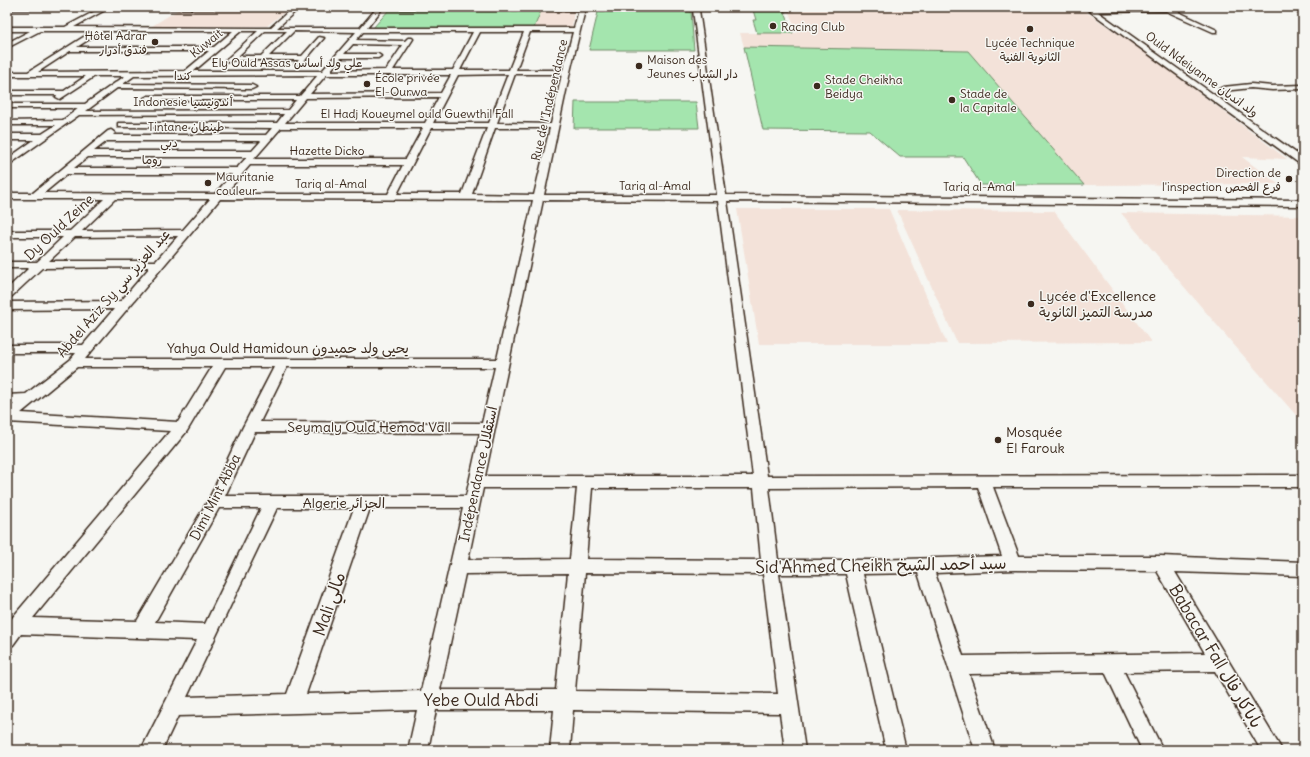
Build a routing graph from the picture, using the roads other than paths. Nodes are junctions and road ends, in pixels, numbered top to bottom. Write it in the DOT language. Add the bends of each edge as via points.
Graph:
graph roads {
  1 [pos="8,7"];
  2 [pos="38,7"];
  3 [pos="106,7"];
  4 [pos="116,7"];
  5 [pos="169,7"];
  6 [pos="281,7"];
  7 [pos="1286,7"];
  8 [pos="296,8"];
  9 [pos="336,8"];
  10 [pos="381,8"];
  11 [pos="487,8"];
  12 [pos="582,8"];
  13 [pos="696,8"];
  14 [pos="791,8"];
  15 [pos="1089,8"];
  16 [pos="1165,8"];
  17 [pos="1303,12"];
  18 [pos="7,29"];
  19 [pos="38,29"];
  20 [pos="67,29"];
  21 [pos="79,29"];
  22 [pos="101,29"];
  23 [pos="240,29"];
  24 [pos="268,29"];
  25 [pos="293,29"];
  26 [pos="362,29"];
  27 [pos="418,29"];
  28 [pos="478,29"];
  29 [pos="528,29"];
  30 [pos="578,30"];
  31 [pos="1215,31"];
  32 [pos="284,38"];
  33 [pos="291,38"];
  34 [pos="321,38"];
  35 [pos="341,38"];
  36 [pos="352,40"];
  37 [pos="407,43"];
  38 [pos="7,46"];
  39 [pos="68,49"];
  40 [pos="217,49"];
  41 [pos="339,56"];
  42 [pos="378,56"];
  43 [pos="231,58"];
  44 [pos="263,58"];
  45 [pos="304,58"];
  46 [pos="566,72"];
  47 [pos="265,73"];
  48 [pos="291,73"];
  49 [pos="323,73"];
  50 [pos="388,73"];
  51 [pos="456,73"];
  52 [pos="512,73"];
  53 [pos="7,74"];
  54 [pos="29,74"];
  55 [pos="93,74"];
  56 [pos="132,74"];
  57 [pos="186,74"];
  58 [pos="213,74"];
  59 [pos="115,86"];
  60 [pos="162,87"];
  61 [pos="252,87"];
  62 [pos="1303,87"];
  63 [pos="1202,89"];
  64 [pos="7,93"];
  65 [pos="66,93"];
  66 [pos="444,95"];
  67 [pos="303,97"];
  68 [pos="242,98"];
  69 [pos="7,106"];
  70 [pos="47,106"];
  71 [pos="88,106"];
  72 [pos="289,112"];
  73 [pos="77,113"];
  74 [pos="135,113"];
  75 [pos="65,122"];
  76 [pos="7,123"];
  77 [pos="121,124"];
  78 [pos="279,124"];
  79 [pos="428,126"];
  80 [pos="492,126"];
  81 [pos="555,126"];
  82 [pos="7,137"];
  83 [pos="43,137"];
  84 [pos="105,138"];
  85 [pos="267,138"];
  86 [pos="85,154"];
  87 [pos="253,154"];
  88 [pos="246,162"];
  89 [pos="408,162"];
  90 [pos="1303,162"];
  91 [pos="7,163"];
  92 [pos="65,171"];
  93 [pos="238,171"];
  94 [pos="35,196"];
  95 [pos="113,196"];
  96 [pos="216,196"];
  97 [pos="391,197"];
  98 [pos="466,197"];
  99 [pos="539,197"];
  100 [pos="9,198"];
  101 [pos="721,198"];
  102 [pos="1303,202"];
  103 [pos="186,233"];
  104 [pos="7,234"];
  105 [pos="72,234"];
  106 [pos="159,264"];
  107 [pos="7,265"];
  108 [pos="39,265"];
  109 [pos="7,295"];
  110 [pos="123,305"];
  111 [pos="7,306"];
  112 [pos="7,349"];
  113 [pos="86,349"];
  114 [pos="74,363"];
  115 [pos="221,363"];
  116 [pos="283,363"];
  117 [pos="503,363"];
  118 [pos="30,399"];
  119 [pos="7,400"];
  120 [pos="7,417"];
  121 [pos="182,427"];
  122 [pos="250,427"];
  123 [pos="488,428"];
  124 [pos="983,481"];
  125 [pos="1303,481"];
  126 [pos="477,482"];
  127 [pos="585,482"];
  128 [pos="761,483"];
  129 [pos="215,502"];
  130 [pos="272,502"];
  131 [pos="472,502"];
  132 [pos="364,503"];
  133 [pos="1013,563"];
  134 [pos="1161,563"];
  135 [pos="577,565"];
  136 [pos="458,566"];
  137 [pos="770,566"];
  138 [pos="924,566"];
  139 [pos="853,567"];
  140 [pos="1303,569"];
  141 [pos="142,629"];
  142 [pos="12,632"];
  143 [pos="210,632"];
  144 [pos="1220,662"];
  145 [pos="1110,663"];
  146 [pos="958,665"];
  147 [pos="429,700"];
  148 [pos="564,700"];
  149 [pos="293,704"];
  150 [pos="788,704"];
  151 [pos="173,707"];
  152 [pos="151,750"];
  153 [pos="418,750"];
  154 [pos="560,750"];
  155 [pos="795,750"];
  156 [pos="896,750"];
  157 [pos="986,750"];
  158 [pos="1153,750"];
  159 [pos="1272,750"];
  1 -- 2 [label="street"];
  2 -- 3 [label="street"];
  3 -- 4 [label="street"];
  3 -- 20 [label="street"];
  4 -- 5 [label="street"];
  4 -- 21 [label="street"];
  5 -- 6 [label="street"];
  6 -- 8 [label="street"];
  7 -- 17 [label="street"];
  8 -- 9 [label="street"];
  8 -- 24 [label="street"];
  9 -- 10 [label="street"];
  10 -- 11 [label="street"];
  10 -- 26 [label="street, Abdel Aziz Sy عبد العزيز سي"];
  11 -- 12 [label="street"];
  12 -- 13 [label="street"];
  12 -- 30 [label="street, Rue de l'Indépendance"];
  13 -- 14 [label="street"];
  13 -- 101 [label="street"];
  15 -- 16 [label="street"];
  15 -- 63 [label="street, Ould Ndeiyanne ولد انديان"];
  16 -- 31 [label="street"];
  18 -- 19 [label="street"];
  19 -- 20 [label="street"];
  19 -- 38 [label="street"];
  20 -- 21 [label="street"];
  21 -- 22 [label="street"];
  22 -- 23 [label="street"];
  22 -- 39 [label="street"];
  23 -- 24 [label="street"];
  23 -- 40 [label="street, Kuwait"];
  24 -- 25 [label="street"];
  24 -- 43 [label="street"];
  25 -- 26 [label="street"];
  25 -- 32 [label="street"];
  26 -- 27 [label="street"];
  26 -- 36 [label="street, Abdel Aziz Sy عبد العزيز سي"];
  27 -- 28 [label="street"];
  27 -- 37 [label="street"];
  28 -- 29 [label="street"];
  28 -- 51 [label="street"];
  29 -- 30 [label="street"];
  29 -- 52 [label="street"];
  30 -- 46 [label="street, Rue de l'Indépendance"];
  32 -- 33 [label="street"];
  32 -- 44 [label="street"];
  34 -- 45 [label="street"];
  35 -- 36 [label="street"];
  36 -- 37 [label="street"];
  36 -- 41 [label="street, Abdel Aziz Sy عبد العزيز سي"];
  37 -- 50 [label="street"];
  39 -- 40 [label="street"];
  39 -- 54 [label="street"];
  40 -- 57 [label="street, Kuwait"];
  41 -- 42 [label="street"];
  41 -- 49 [label="street, Abdel Aziz Sy عبد العزيز سي"];
  43 -- 44 [label="street"];
  43 -- 58 [label="street"];
  44 -- 45 [label="street"];
  45 -- 48 [label="street"];
  46 -- 52 [label="street, Ely Ould Assas علي ولد أساس"];
  46 -- 81 [label="street, Rue de l'Indépendance"];
  47 -- 48 [label="street, Ely Ould Assas علي ولد أساس"];
  47 -- 58 [label="street, Ely Ould Assas علي ولد أساس"];
  47 -- 61 [label="street"];
  48 -- 49 [label="street, Ely Ould Assas علي ولد أساس"];
  49 -- 50 [label="street, Ely Ould Assas علي ولد أساس"];
  49 -- 67 [label="street, Abdel Aziz Sy عبد العزيز سي"];
  50 -- 51 [label="street, Ely Ould Assas علي ولد أساس"];
  51 -- 52 [label="street, Ely Ould Assas علي ولد أساس"];
  51 -- 66 [label="street"];
  52 -- 80 [label="street"];
  53 -- 54 [label="street, Ely Ould Assas علي ولد أساس"];
  54 -- 55 [label="street, Ely Ould Assas علي ولد أساس"];
  55 -- 56 [label="street, Ely Ould Assas علي ولد أساس"];
  55 -- 65 [label="street"];
  56 -- 57 [label="street, Ely Ould Assas علي ولد أساس"];
  56 -- 59 [label="street"];
  57 -- 58 [label="street, Ely Ould Assas علي ولد أساس"];
  59 -- 60 [label="street, كندا"];
  59 -- 71 [label="street"];
  60 -- 61 [label="street, كندا"];
  60 -- 68 [label="street" via="148,98"];
  61 -- 68 [label="street"];
  62 -- 63 [label="street" via="1248,91"];
  63 -- 90 [label="street, Ould Ndeiyanne ولد انديان"];
  64 -- 65 [label="street"];
  65 -- 70 [label="street"];
  66 -- 67 [label="street"];
  66 -- 79 [label="street"];
  67 -- 68 [label="street"];
  67 -- 72 [label="street, Abdel Aziz Sy عبد العزيز سي"];
  69 -- 70 [label="street"];
  70 -- 71 [label="street"];
  71 -- 73 [label="street"];
  72 -- 74 [label="street, Indonesie أندونيسيا"];
  72 -- 78 [label="street, Abdel Aziz Sy عبد العزيز سي"];
  73 -- 74 [label="street, Indonesie أندونيسيا"];
  73 -- 75 [label="street"];
  74 -- 77 [label="street"];
  75 -- 76 [label="street"];
  75 -- 83 [label="street"];
  77 -- 78 [label="street, El Hadj Koueymel ould Guewthil Fall"];
  77 -- 84 [label="street"];
  78 -- 79 [label="street, El Hadj Koueymel ould Guewthil Fall"];
  78 -- 85 [label="street, Abdel Aziz Sy عبد العزيز سي"];
  79 -- 80 [label="street, El Hadj Koueymel ould Guewthil Fall"];
  79 -- 89 [label="street"];
  80 -- 81 [label="street, El Hadj Koueymel ould Guewthil Fall"];
  80 -- 98 [label="street"];
  81 -- 99 [label="street, Rue de l'Indépendance"];
  82 -- 83 [label="street"];
  83 -- 91 [label="street"];
  84 -- 85 [label="street, Tintane طينطان"];
  84 -- 86 [label="street"];
  85 -- 87 [label="street, Abdel Aziz Sy عبد العزيز سي"];
  86 -- 87 [label="street, دبي"];
  86 -- 92 [label="street"];
  87 -- 88 [label="street, Abdel Aziz Sy عبد العزيز سي"];
  88 -- 89 [label="street, Hazette Dicko"];
  88 -- 93 [label="street, Abdel Aziz Sy عبد العزيز سي"];
  89 -- 97 [label="street"];
  92 -- 93 [label="street, روما"];
  92 -- 94 [label="street"];
  93 -- 96 [label="street, Abdel Aziz Sy عبد العزيز سي"];
  94 -- 95 [label="street, Tariq al-Amal"];
  94 -- 100 [label="street, Tariq al-Amal"];
  95 -- 96 [label="street, Tariq al-Amal"];
  95 -- 105 [label="street, Dy Ould Zeine"];
  96 -- 97 [label="street, Tariq al-Amal"];
  96 -- 103 [label="street, Abdel Aziz Sy عبد العزيز سي"];
  97 -- 98 [label="street, Tariq al-Amal"];
  98 -- 99 [label="street, Tariq al-Amal"];
  99 -- 101 [label="street, Tariq al-Amal"];
  99 -- 117 [label="street, Indépendance استقلال"];
  101 -- 102 [label="street, Tariq al-Amal"];
  101 -- 128 [label="street"];
  103 -- 105 [label="street"];
  103 -- 106 [label="street, Abdel Aziz Sy عبد العزيز سي"];
  104 -- 105 [label="street"];
  105 -- 108 [label="street, Dy Ould Zeine"];
  106 -- 108 [label="street"];
  106 -- 110 [label="street, Abdel Aziz Sy عبد العزيز سي"];
  107 -- 108 [label="street"];
  108 -- 109 [label="street, Dy Ould Zeine"];
  110 -- 111 [label="street"];
  110 -- 113 [label="street, Abdel Aziz Sy عبد العزيز سي"];
  112 -- 113 [label="street"];
  113 -- 114 [label="street, Abdel Aziz Sy عبد العزيز سي"];
  114 -- 115 [label="street, Yahya Ould Hamidoun يحيى ولد حميدون"];
  114 -- 118 [label="street, Abdel Aziz Sy عبد العزيز سي"];
  115 -- 116 [label="street, Yahya Ould Hamidoun يحيى ولد حميدون"];
  115 -- 121 [label="street"];
  116 -- 117 [label="street, Yahya Ould Hamidoun يحيى ولد حميدون"];
  116 -- 122 [label="street, Dimi Mint Abba"];
  117 -- 123 [label="street, Indépendance استقلال"];
  118 -- 119 [label="street"];
  118 -- 120 [label="street, Abdel Aziz Sy عبد العزيز سي"];
  120 -- 121 [label="street"];
  121 -- 142 [label="street"];
  122 -- 123 [label="street, Seymaly Ould Hemod Vall"];
  122 -- 129 [label="street, Dimi Mint Abba"];
  123 -- 126 [label="street, Indépendance استقلال"];
  124 -- 125 [label="street"];
  124 -- 128 [label="street"];
  124 -- 133 [label="street"];
  126 -- 127 [label="street"];
  126 -- 131 [label="street, Indépendance استقلال"];
  127 -- 128 [label="street"];
  127 -- 135 [label="street"];
  128 -- 137 [label="street"];
  129 -- 130 [label="street, Algerie الجزائر"];
  129 -- 141 [label="street, Dimi Mint Abba"];
  130 -- 132 [label="street, Algerie الجزائر"];
  130 -- 143 [label="street"];
  131 -- 132 [label="street, Algerie الجزائر"];
  131 -- 136 [label="street, Indépendance استقلال"];
  132 -- 149 [label="street, Mali مالي"];
  133 -- 134 [label="street, Sid'Ahmed Cheikh سيد أحمد الشيخ"];
  133 -- 138 [label="street, Sid'Ahmed Cheikh سيد أحمد الشيخ"];
  134 -- 140 [label="street, Sid'Ahmed Cheikh سيد أحمد الشيخ"];
  134 -- 144 [label="street, Babacar Fall باباكار فال"];
  135 -- 136 [label="street, Sid'Ahmed Cheikh سيد أحمد الشيخ"];
  135 -- 137 [label="street, Sid'Ahmed Cheikh سيد أحمد الشيخ"];
  135 -- 148 [label="street"];
  136 -- 147 [label="street, Indépendance استقلال"];
  137 -- 139 [label="street, Sid'Ahmed Cheikh سيد أحمد الشيخ"];
  137 -- 150 [label="street"];
  138 -- 139 [label="street, Sid'Ahmed Cheikh سيد أحمد الشيخ"];
  138 -- 146 [label="street"];
  139 -- 156 [label="street"];
  141 -- 142 [label="street"];
  141 -- 143 [label="street"];
  143 -- 151 [label="street"];
  144 -- 145 [label="street"];
  144 -- 159 [label="street, Babacar Fall باباكار فال"];
  145 -- 146 [label="street"];
  145 -- 158 [label="street"];
  146 -- 157 [label="street"];
  147 -- 148 [label="street, Yebe Ould Abdi"];
  147 -- 149 [label="street, Yebe Ould Abdi"];
  147 -- 153 [label="street, Indépendance استقلال"];
  148 -- 150 [label="street, Yebe Ould Abdi"];
  148 -- 154 [label="street"];
  149 -- 151 [label="street, Yebe Ould Abdi"];
  150 -- 155 [label="street"];
  151 -- 152 [label="street"];
}
